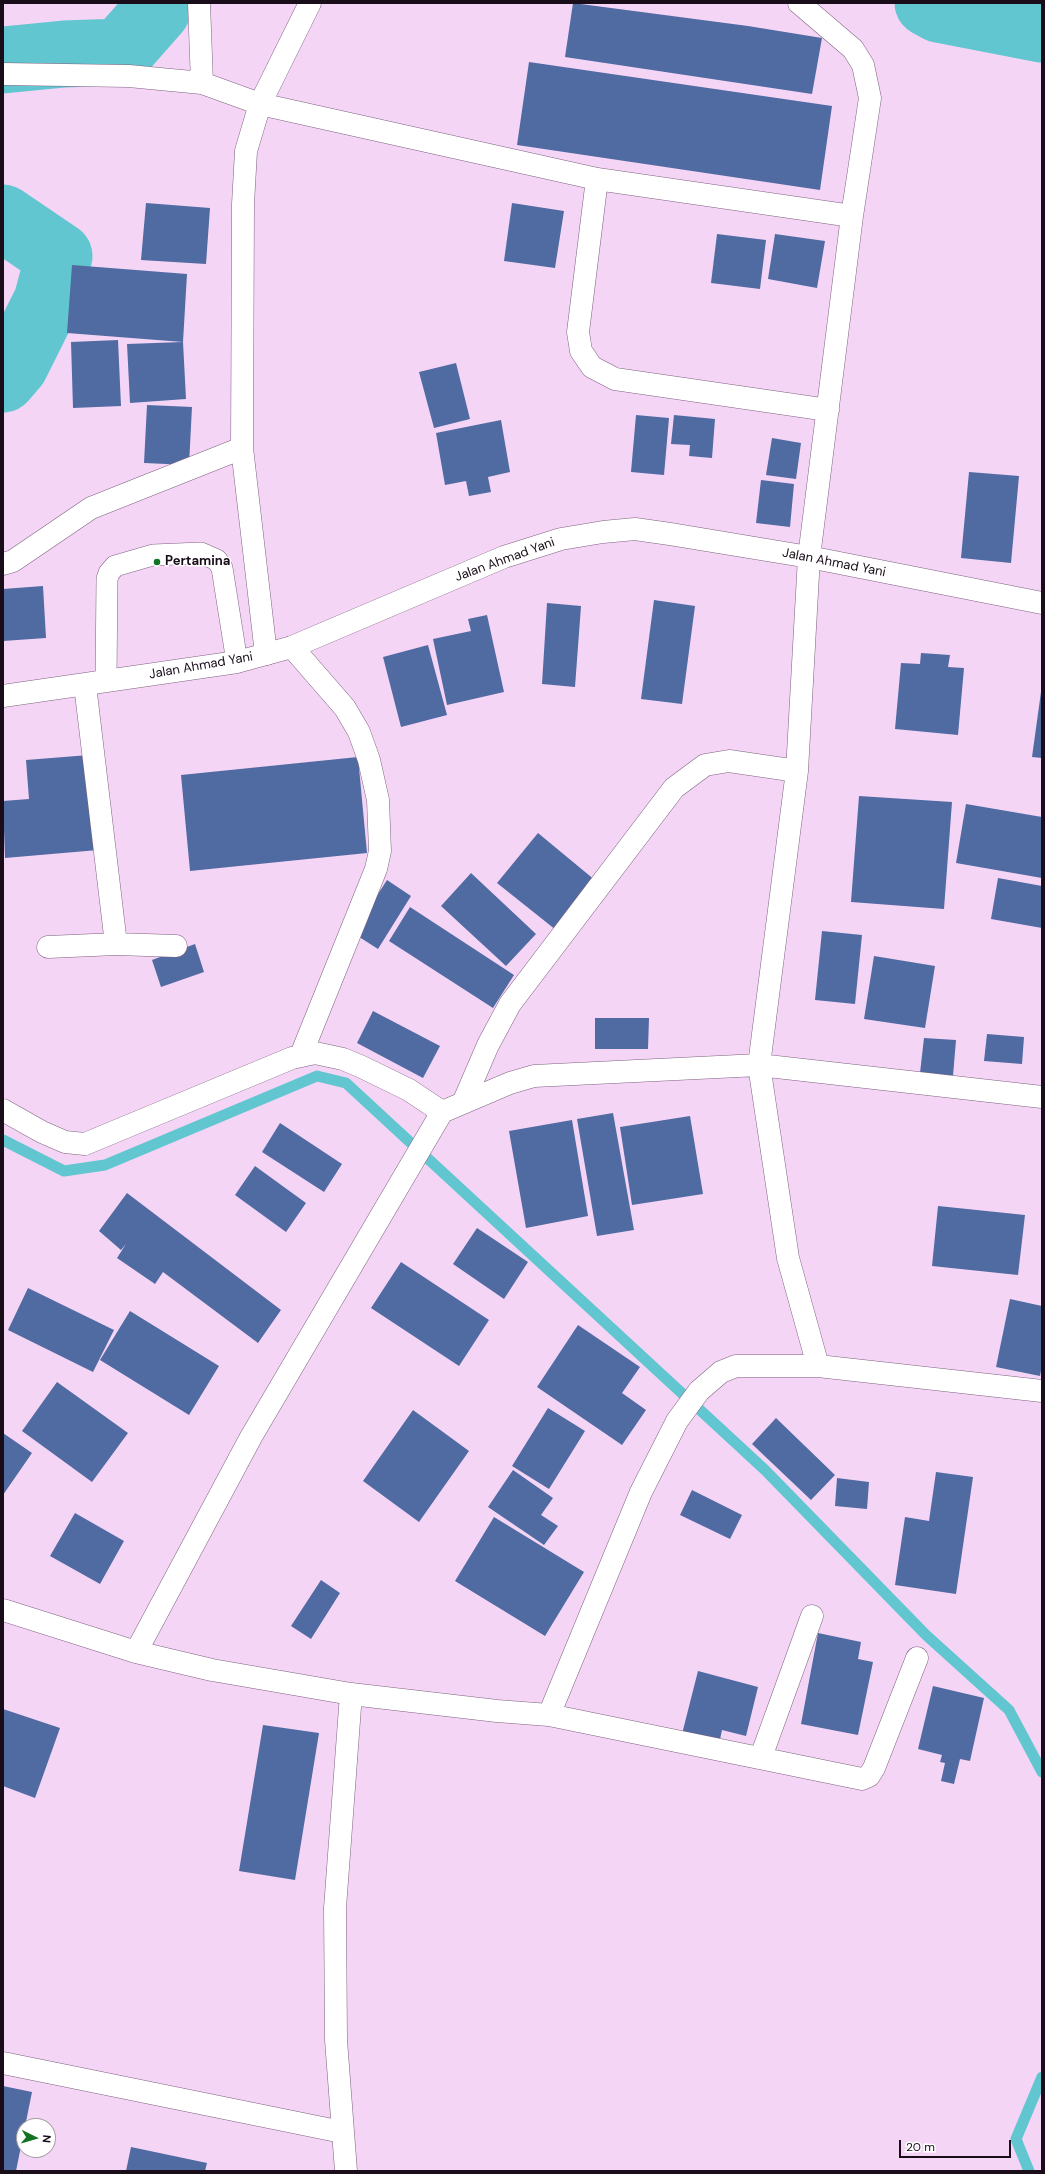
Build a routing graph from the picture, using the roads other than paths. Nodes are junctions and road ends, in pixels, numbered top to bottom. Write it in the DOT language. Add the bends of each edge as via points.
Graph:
graph roads {
  1 [pos="199,3"];
  2 [pos="310,3"];
  3 [pos="799,3"];
  4 [pos="3,74"];
  5 [pos="202,83"];
  6 [pos="260,104"];
  7 [pos="597,179"];
  8 [pos="852,216"];
  9 [pos="828,410"];
  10 [pos="242,448"];
  11 [pos="809,558"];
  12 [pos="3,564"];
  13 [pos="1042,603"];
  14 [pos="292,647"];
  15 [pos="266,654"];
  16 [pos="237,662"];
  17 [pos="106,681"];
  18 [pos="85,685"];
  19 [pos="3,696"];
  20 [pos="798,771"];
  21 [pos="116,944"];
  22 [pos="176,946"];
  23 [pos="48,947"];
  24 [pos="301,1055"];
  25 [pos="759,1065"];
  26 [pos="1042,1097"];
  27 [pos="463,1103"];
  28 [pos="3,1110"];
  29 [pos="438,1121"];
  30 [pos="818,1366"];
  31 [pos="1042,1391"];
  32 [pos="3,1611"];
  33 [pos="812,1616"];
  34 [pos="136,1652"];
  35 [pos="917,1658"];
  36 [pos="352,1694"];
  37 [pos="549,1715"];
  38 [pos="761,1757"];
  39 [pos="3,2063"];
  40 [pos="342,2132"];
  41 [pos="346,2171"];
  1 -- 5 [label="street"];
  2 -- 6 [label="street"];
  3 -- 8 [label="street" via="852,49 863,65 867,81 870,98 868,117"];
  4 -- 5 [label="street" via="129,76"];
  5 -- 6 [label="street"];
  6 -- 7 [label="street"];
  6 -- 10 [label="street" via="246,152 243,204"];
  7 -- 8 [label="street"];
  7 -- 9 [label="street" via="578,332 581,351 592,367 615,379"];
  8 -- 9 [label="street"];
  9 -- 11 [label="street"];
  10 -- 12 [label="street" via="91,508 13,561"];
  10 -- 15 [label="street"];
  11 -- 13 [label="street, Jalan Ahmad Yani"];
  11 -- 14 [label="street, Jalan Ahmad Yani" via="635,529 561,539 504,557"];
  11 -- 20 [label="street"];
  14 -- 15 [label="street, Jalan Ahmad Yani"];
  14 -- 24 [label="street" via="345,708 359,732 369,760 378,800 380,851 376,869"];
  15 -- 16 [label="street, Jalan Ahmad Yani"];
  16 -- 17 [label="street, Jalan Ahmad Yani"];
  16 -- 17 [label="lane" via="222,568 217,560 201,552 153,555 115,566 109,573"];
  17 -- 18 [label="street, Jalan Ahmad Yani"];
  18 -- 19 [label="street, Jalan Ahmad Yani"];
  18 -- 21 [label="street"];
  20 -- 25 [label="street"];
  20 -- 27 [label="street" via="729,761 705,764 674,788 510,1004 488,1045"];
  21 -- 22 [label="street"];
  21 -- 23 [label="street"];
  24 -- 28 [label="street" via="85,1144 65,1142"];
  24 -- 29 [label="street" via="315,1053 343,1059 409,1090"];
  25 -- 26 [label="street"];
  25 -- 27 [label="street" via="534,1076"];
  25 -- 30 [label="street" via="788,1258"];
  27 -- 29 [label="street"];
  29 -- 34 [label="street" via="251,1437"];
  30 -- 31 [label="street"];
  30 -- 37 [label="street" via="736,1366 721,1372 698,1391 677,1421 641,1492"];
  32 -- 34 [label="street"];
  33 -- 38 [label="street"];
  34 -- 36 [label="street" via="212,1670"];
  35 -- 38 [label="street" via="869,1776 857,1778"];
  36 -- 37 [label="street"];
  36 -- 40 [label="street" via="335,1908 336,2040"];
  37 -- 38 [label="street"];
  39 -- 40 [label="street"];
  40 -- 41 [label="street"];
}
